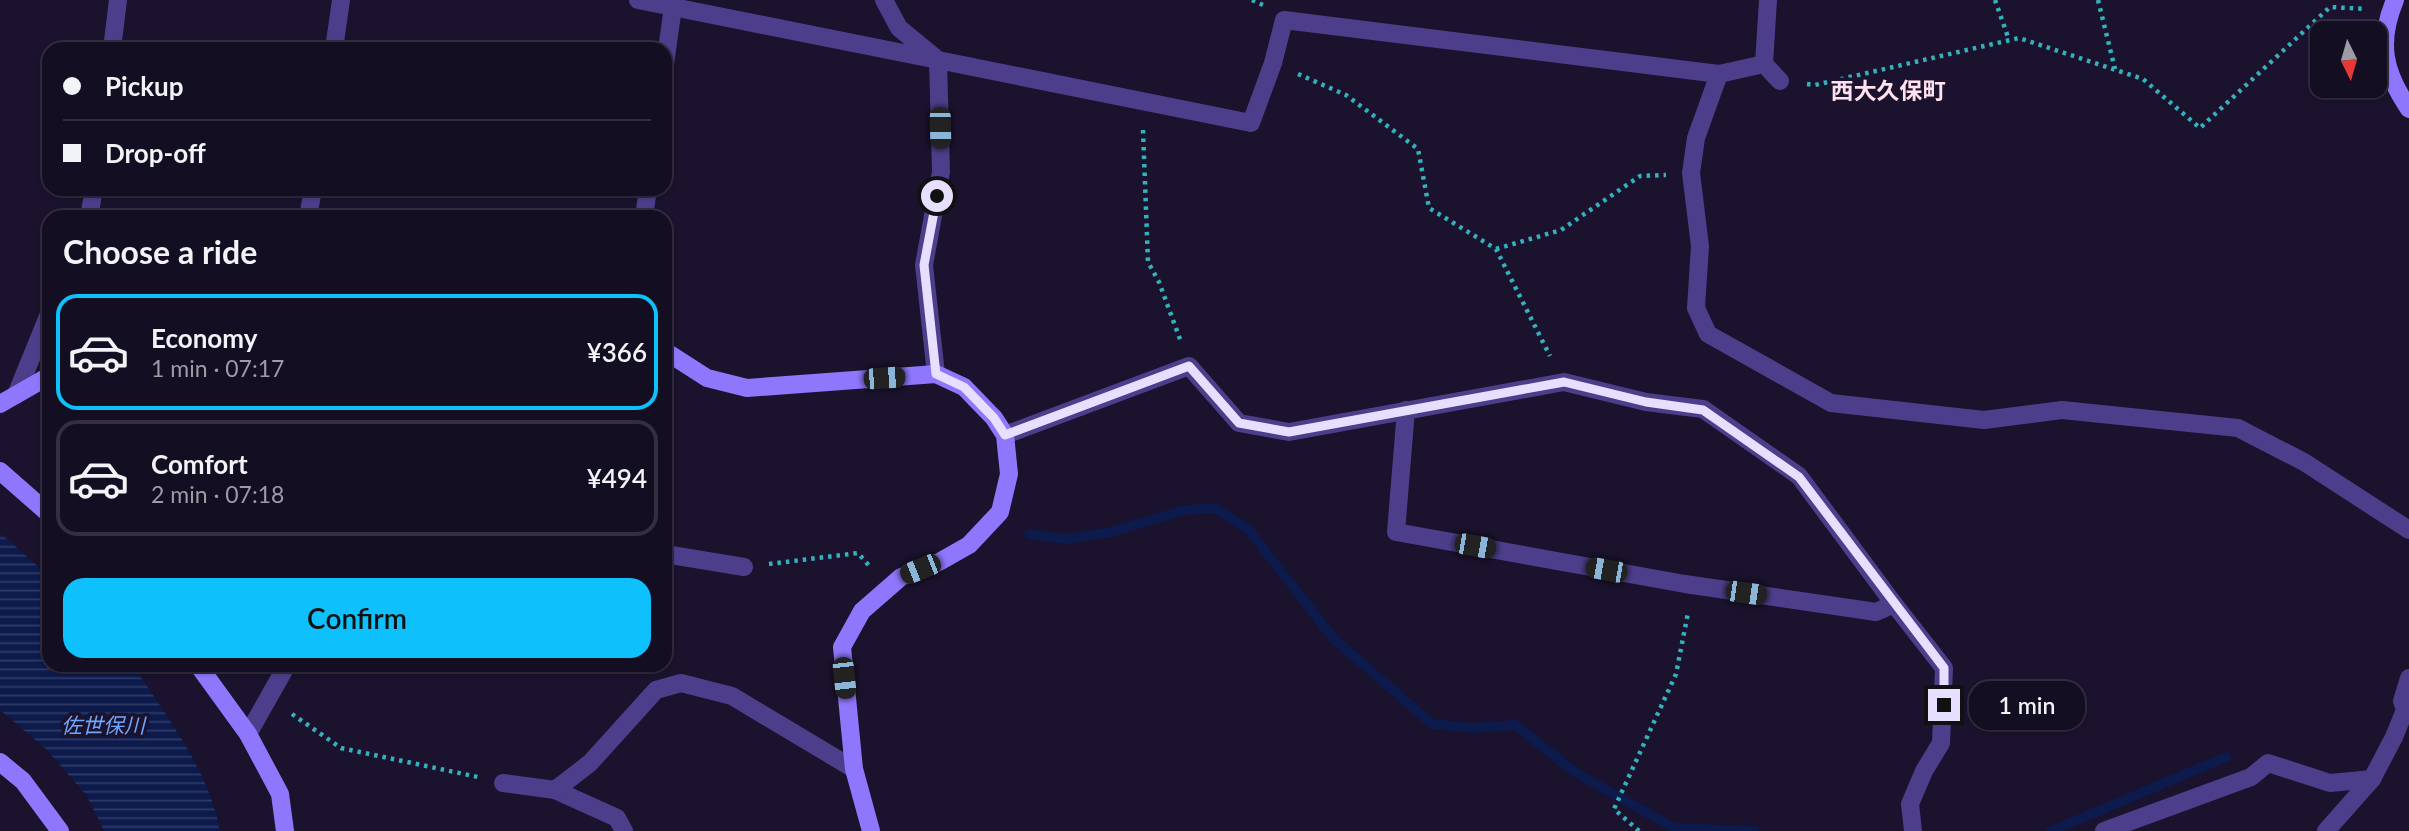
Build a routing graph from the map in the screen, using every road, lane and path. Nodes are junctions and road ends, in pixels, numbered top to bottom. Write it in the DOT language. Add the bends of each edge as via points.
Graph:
graph roads {
  1 [pos="118,0"];
  2 [pos="341,0"];
  3 [pos="638,0"];
  4 [pos="884,0"];
  5 [pos="1768,0"];
  6 [pos="1995,0"];
  7 [pos="2098,0"];
  8 [pos="2393,5"];
  9 [pos="673,7"];
  10 [pos="2009,40"];
  11 [pos="113,42"];
  12 [pos="335,42"];
  13 [pos="668,42"];
  14 [pos="938,60"];
  15 [pos="1273,63"];
  16 [pos="1764,64"];
  17 [pos="2115,70"];
  18 [pos="1719,74"];
  19 [pos="1780,81"];
  20 [pos="1142,101"];
  21 [pos="2409,109"];
  22 [pos="1691,173"];
  23 [pos="1496,249"];
  24 [pos="42,329"];
  25 [pos="672,355"];
  26 [pos="1189,366"];
  27 [pos="936,374"];
  28 [pos="42,380"];
  29 [pos="1564,382"];
  30 [pos="8,399"];
  31 [pos="1406,411"];
  32 [pos="1005,435"];
  33 [pos="0,471"];
  34 [pos="42,508"];
  35 [pos="2409,530"];
  36 [pos="672,555"];
  37 [pos="744,567"];
  38 [pos="1694,585"];
  39 [pos="887,588"];
  40 [pos="1894,604"];
  41 [pos="203,672"];
  42 [pos="283,672"];
  43 [pos="2409,678"];
  44 [pos="2407,710"];
  45 [pos="292,714"];
  46 [pos="248,734"];
  47 [pos="0,762"];
  48 [pos="854,769"];
  49 [pos="2372,779"];
  50 [pos="503,783"];
  51 [pos="555,790"];
  52 [pos="60,831"];
  53 [pos="285,831"];
  54 [pos="624,831"];
  55 [pos="871,831"];
  56 [pos="1639,831"];
  57 [pos="1913,831"];
  58 [pos="2104,831"];
  59 [pos="2326,831"];
  1 -- 11 [label="street"];
  2 -- 12 [label="street"];
  3 -- 9 [label="street"];
  4 -- 14 [label="street" via="899,28"];
  5 -- 16 [label="street"];
  6 -- 10 [label="path"];
  7 -- 17 [label="path"];
  8 -- 17 [label="path" via="2330,7 2200,128 2143,79"];
  8 -- 21 [label="street" via="2383,46 2393,85"];
  9 -- 13 [label="street"];
  9 -- 14 [label="street"];
  10 -- 17 [label="path" via="2020,38"];
  10 -- 19 [label="path" via="1815,85"];
  14 -- 20 [label="street"];
  14 -- 27 [label="street" via="941,173 924,265"];
  15 -- 18 [label="street" via="1284,20"];
  15 -- 20 [label="street" via="1251,123"];
  15 -- 23 [label="path" via="1346,95 1418,149 1429,208"];
  16 -- 18 [label="street"];
  16 -- 19 [label="street"];
  18 -- 22 [label="street" via="1696,138"];
  20 -- 26 [label="path" via="1148,262"];
  22 -- 23 [label="path" via="1640,176 1561,230"];
  22 -- 35 [label="street" via="1700,246 1696,308 1708,334 1831,403 1984,420 2062,410 2238,428 2304,462"];
  23 -- 29 [label="path"];
  24 -- 30 [label="street"];
  25 -- 27 [label="street" via="708,378 747,388"];
  26 -- 31 [label="street" via="1239,423 1289,432"];
  26 -- 32 [label="street"];
  27 -- 32 [label="street" via="964,387"];
  28 -- 30 [label="street"];
  29 -- 31 [label="street"];
  29 -- 40 [label="street" via="1703,410 1799,477"];
  31 -- 38 [label="street" via="1396,532"];
  32 -- 39 [label="street" via="1010,474 1000,512 969,545"];
  33 -- 34 [label="street"];
  36 -- 37 [label="street"];
  37 -- 39 [label="path" via="858,553"];
  38 -- 40 [label="street" via="1876,612"];
  38 -- 56 [label="path" via="1676,674 1614,809"];
  39 -- 48 [label="street" via="862,611 842,648"];
  40 -- 57 [label="street" via="1944,668 1941,743 1910,804"];
  41 -- 46 [label="street"];
  42 -- 46 [label="street"];
  43 -- 44 [label="street" via="2402,701"];
  44 -- 49 [label="street"];
  45 -- 50 [label="path" via="341,748"];
  46 -- 53 [label="street" via="280,794"];
  47 -- 52 [label="street" via="23,781"];
  48 -- 51 [label="street" via="732,696 681,683 656,690 590,763"];
  48 -- 55 [label="street"];
  49 -- 58 [label="street" via="2330,783 2267,763 2251,777"];
  49 -- 59 [label="street"];
  50 -- 51 [label="street"];
  51 -- 54 [label="street" via="617,818"];
}
